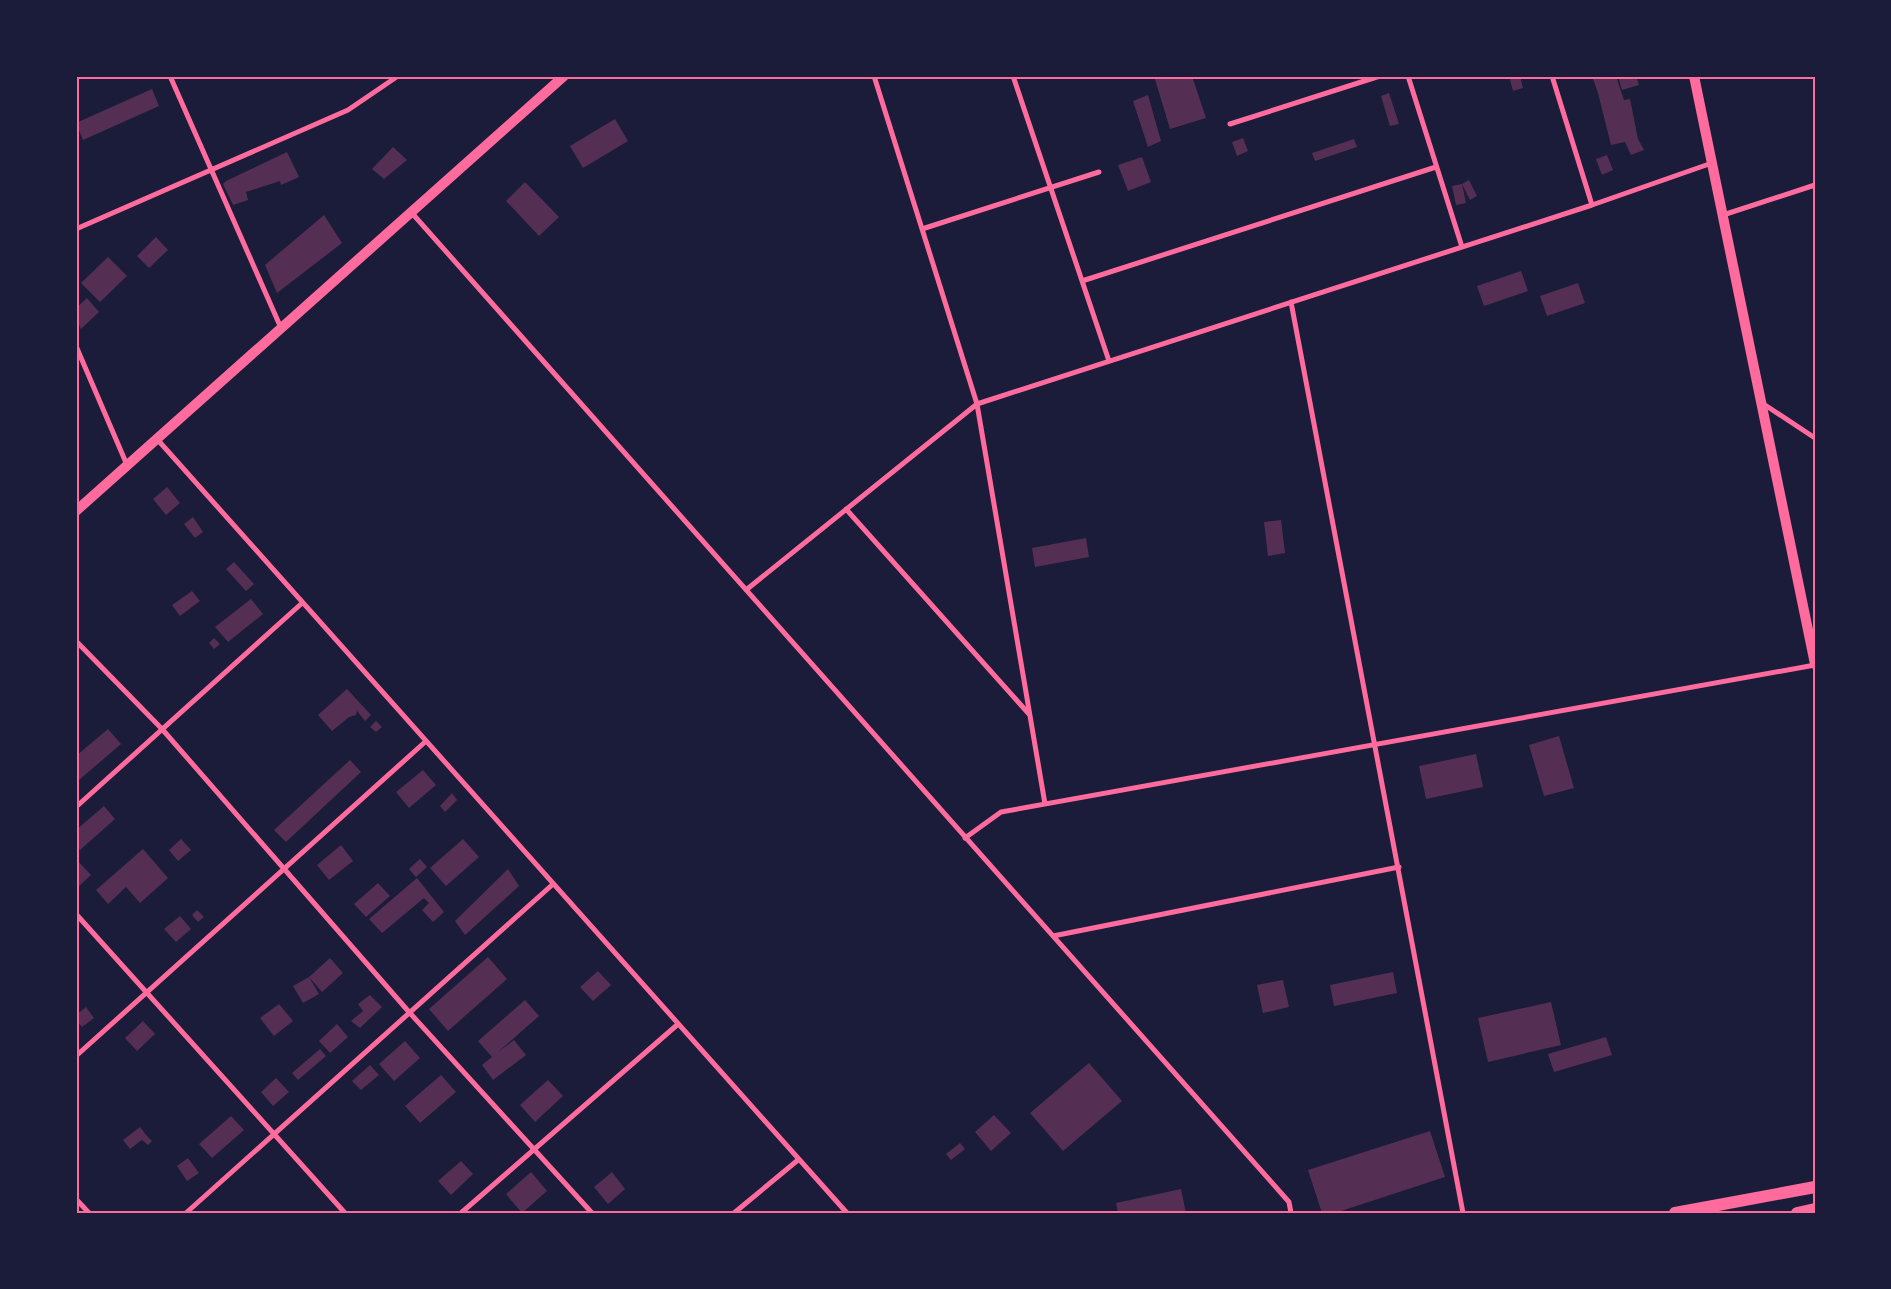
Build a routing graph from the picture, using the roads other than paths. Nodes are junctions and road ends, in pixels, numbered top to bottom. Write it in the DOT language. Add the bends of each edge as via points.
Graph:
graph roads {
  1 [pos="170,76"];
  2 [pos="398,76"];
  3 [pos="564,76"];
  4 [pos="874,76"];
  5 [pos="1013,76"];
  6 [pos="1380,76"];
  7 [pos="1408,76"];
  8 [pos="1552,76"];
  9 [pos="1694,76"];
  10 [pos="1230,124"];
  11 [pos="1712,163"];
  12 [pos="1436,167"];
  13 [pos="212,170"];
  14 [pos="1099,172"];
  15 [pos="1815,185"];
  16 [pos="1050,187"];
  17 [pos="1592,206"];
  18 [pos="411,212"];
  19 [pos="1723,215"];
  20 [pos="76,229"];
  21 [pos="922,229"];
  22 [pos="1462,247"];
  23 [pos="1082,281"];
  24 [pos="1291,302"];
  25 [pos="281,328"];
  26 [pos="76,346"];
  27 [pos="1109,361"];
  28 [pos="1761,403"];
  29 [pos="977,404"];
  30 [pos="1815,438"];
  31 [pos="157,440"];
  32 [pos="127,466"];
  33 [pos="846,509"];
  34 [pos="76,511"];
  35 [pos="746,590"];
  36 [pos="301,604"];
  37 [pos="76,641"];
  38 [pos="1815,665"];
  39 [pos="1030,714"];
  40 [pos="162,729"];
  41 [pos="425,742"];
  42 [pos="1376,744"];
  43 [pos="1045,804"];
  44 [pos="76,806"];
  45 [pos="966,838"];
  46 [pos="1399,867"];
  47 [pos="284,868"];
  48 [pos="552,885"];
  49 [pos="76,914"];
  50 [pos="1053,936"];
  51 [pos="147,992"];
  52 [pos="410,1012"];
  53 [pos="677,1025"];
  54 [pos="76,1056"];
  55 [pos="274,1134"];
  56 [pos="534,1150"];
  57 [pos="798,1160"];
  58 [pos="1815,1187"];
  59 [pos="76,1199"];
  60 [pos="1815,1209"];
  61 [pos="89,1213"];
  62 [pos="186,1213"];
  63 [pos="345,1213"];
  64 [pos="461,1213"];
  65 [pos="592,1213"];
  66 [pos="734,1213"];
  67 [pos="847,1213"];
  68 [pos="1291,1213"];
  69 [pos="1463,1213"];
  70 [pos="1675,1213"];
  71 [pos="1797,1213"];
  1 -- 13 [label="street"];
  2 -- 13 [label="street" via="348,110"];
  3 -- 18 [label="main road"];
  4 -- 21 [label="street"];
  5 -- 16 [label="street"];
  6 -- 10 [label="street"];
  7 -- 12 [label="street"];
  8 -- 17 [label="street"];
  9 -- 11 [label="main road"];
  11 -- 17 [label="street"];
  11 -- 19 [label="main road"];
  12 -- 22 [label="street"];
  12 -- 23 [label="street"];
  13 -- 20 [label="street"];
  13 -- 25 [label="street"];
  14 -- 16 [label="street"];
  15 -- 19 [label="street"];
  16 -- 21 [label="street"];
  16 -- 23 [label="street"];
  17 -- 22 [label="street"];
  18 -- 25 [label="main road"];
  18 -- 35 [label="street"];
  19 -- 28 [label="main road"];
  21 -- 29 [label="street"];
  22 -- 24 [label="street"];
  23 -- 27 [label="street"];
  24 -- 27 [label="street"];
  24 -- 42 [label="street"];
  25 -- 31 [label="main road"];
  26 -- 32 [label="street"];
  27 -- 29 [label="street"];
  28 -- 30 [label="street"];
  28 -- 38 [label="main road"];
  29 -- 33 [label="street"];
  29 -- 39 [label="street"];
  31 -- 32 [label="main road"];
  31 -- 36 [label="street"];
  32 -- 34 [label="main road"];
  33 -- 35 [label="street"];
  33 -- 39 [label="street"];
  35 -- 45 [label="street"];
  36 -- 40 [label="street"];
  36 -- 41 [label="street"];
  37 -- 40 [label="street"];
  38 -- 42 [label="street"];
  39 -- 43 [label="street"];
  40 -- 44 [label="street"];
  40 -- 47 [label="street"];
  41 -- 47 [label="street"];
  41 -- 48 [label="street"];
  42 -- 43 [label="street"];
  42 -- 46 [label="street"];
  43 -- 45 [label="street" via="1001,812"];
  45 -- 50 [label="street"];
  46 -- 50 [label="street"];
  46 -- 69 [label="street"];
  47 -- 51 [label="street"];
  47 -- 52 [label="street"];
  48 -- 52 [label="street"];
  48 -- 53 [label="street"];
  49 -- 51 [label="street"];
  50 -- 68 [label="street" via="1288,1202"];
  51 -- 54 [label="street"];
  51 -- 55 [label="street"];
  52 -- 55 [label="street"];
  52 -- 56 [label="street"];
  53 -- 56 [label="street"];
  53 -- 57 [label="street"];
  55 -- 62 [label="street"];
  55 -- 63 [label="street"];
  56 -- 64 [label="street"];
  56 -- 65 [label="street"];
  57 -- 66 [label="street"];
  57 -- 67 [label="street"];
  58 -- 70 [label="main road"];
  59 -- 61 [label="street"];
  60 -- 71 [label="main road"];
}
